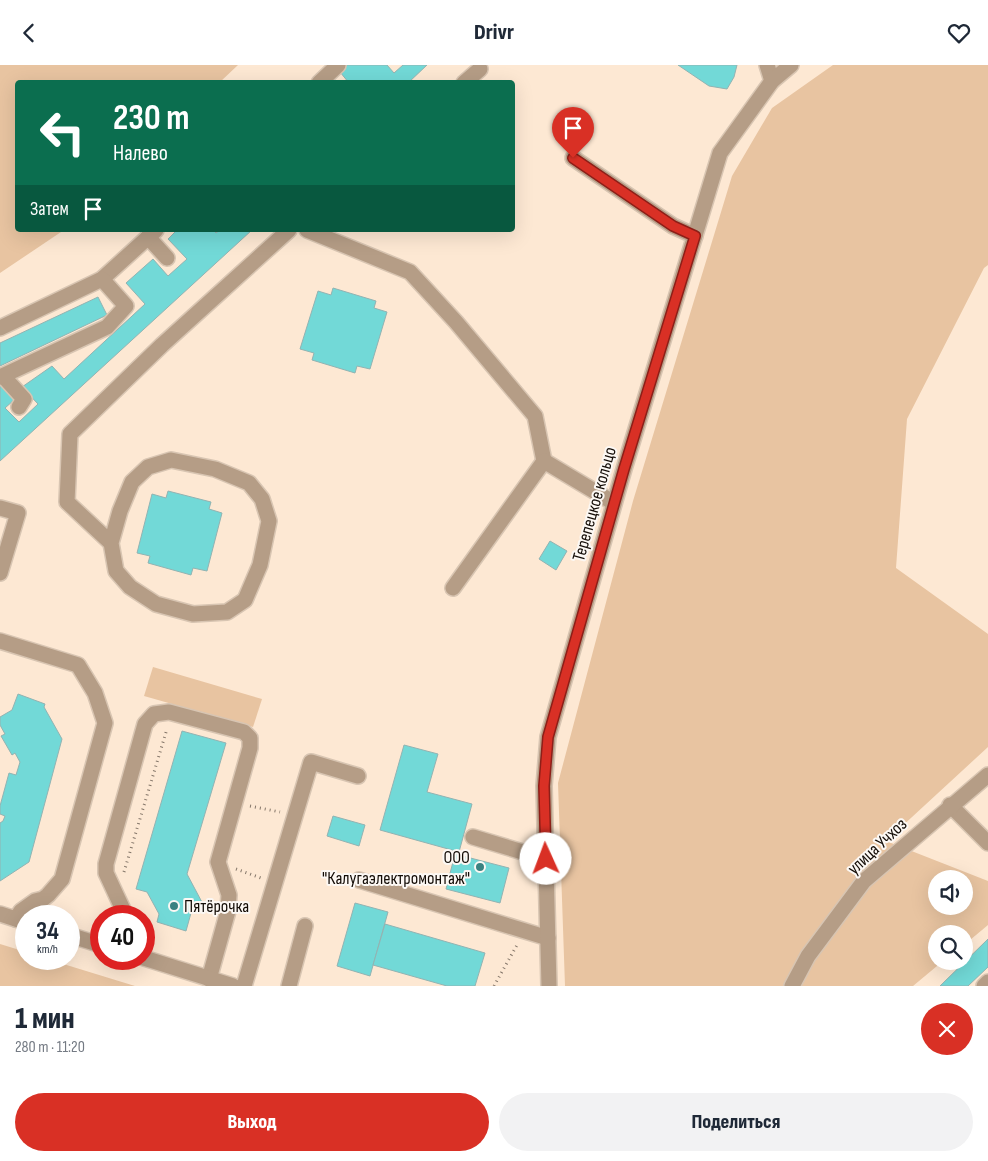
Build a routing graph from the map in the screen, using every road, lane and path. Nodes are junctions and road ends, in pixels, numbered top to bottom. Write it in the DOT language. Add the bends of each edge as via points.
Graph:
graph roads {
  1 [pos="338,65"];
  2 [pos="767,65"];
  3 [pos="791,65"];
  4 [pos="480,69"];
  5 [pos="322,80"];
  6 [pos="467,80"];
  7 [pos="772,81"];
  8 [pos="573,158"];
  9 [pos="287,232"];
  10 [pos="312,232"];
  11 [pos="152,234"];
  12 [pos="695,236"];
  13 [pos="167,258"];
  14 [pos="102,279"];
  15 [pos="0,328"];
  16 [pos="2,376"];
  17 [pos="19,407"];
  18 [pos="544,461"];
  19 [pos="614,503"];
  20 [pos="0,508"];
  21 [pos="111,543"];
  22 [pos="0,573"];
  23 [pos="453,588"];
  24 [pos="0,641"];
  25 [pos="169,726"];
  26 [pos="988,775"];
  27 [pos="358,777"];
  28 [pos="234,802"];
  29 [pos="950,805"];
  30 [pos="295,816"];
  31 [pos="474,837"];
  32 [pos="988,843"];
  33 [pos="546,859"];
  34 [pos="124,874"];
  35 [pos="360,880"];
  36 [pos="29,905"];
  37 [pos="121,905"];
  38 [pos="0,914"];
  39 [pos="15,919"];
  40 [pos="305,926"];
  41 [pos="524,931"];
  42 [pos="548,939"];
  43 [pos="155,955"];
  44 [pos="209,979"];
  45 [pos="988,983"];
  46 [pos="233,986"];
  47 [pos="244,986"];
  48 [pos="289,986"];
  49 [pos="494,986"];
  50 [pos="549,986"];
  51 [pos="792,986"];
  52 [pos="984,986"];
  1 -- 5 [label="street"];
  2 -- 7 [label="street"];
  3 -- 7 [label="street, Терепецкое кольцо"];
  4 -- 6 [label="street"];
  7 -- 12 [label="street, Терепецкое кольцо" via="720,153"];
  8 -- 12 [label="street" via="673,226"];
  9 -- 21 [label="street" via="70,434 67,502"];
  10 -- 18 [label="street" via="410,272 535,416"];
  11 -- 13 [label="street"];
  11 -- 14 [label="street"];
  12 -- 19 [label="street, Терепецкое кольцо"];
  14 -- 15 [label="street"];
  14 -- 16 [label="street" via="126,306 107,327"];
  16 -- 17 [label="street" via="24,399"];
  18 -- 19 [label="street"];
  18 -- 23 [label="street"];
  19 -- 33 [label="street, Терепецкое кольцо" via="548,737 544,786"];
  20 -- 22 [label="street" via="18,513"];
  21 -- 21 [label="street" via="132,482 148,467 171,461 215,469 250,483 262,499 270,521 260,565 246,600 227,612 193,614 156,604 130,587 116,571"];
  24 -- 36 [label="street" via="78,665 95,693 105,723 62,879 43,899"];
  25 -- 34 [label="path"];
  26 -- 29 [label="street, улица Учхоз"];
  27 -- 30 [label="street" via="311,762"];
  28 -- 30 [label="path"];
  28 -- 37 [label="street" via="250,748 250,737 244,732 169,712 154,714 145,724 106,864 106,873"];
  28 -- 44 [label="street" via="218,862 229,895 228,911"];
  29 -- 32 [label="street"];
  29 -- 51 [label="street, улица Учхоз" via="864,881 808,956"];
  30 -- 47 [label="street"];
  31 -- 33 [label="street"];
  33 -- 42 [label="street, Терепецкое кольцо"];
  35 -- 41 [label="street"];
  38 -- 39 [label="street"];
  40 -- 48 [label="street"];
  41 -- 42 [label="street"];
  41 -- 49 [label="path"];
  42 -- 50 [label="street, Терепецкое кольцо"];
  43 -- 44 [label="street"];
  44 -- 46 [label="street"];
  45 -- 52 [label="street"];
}
